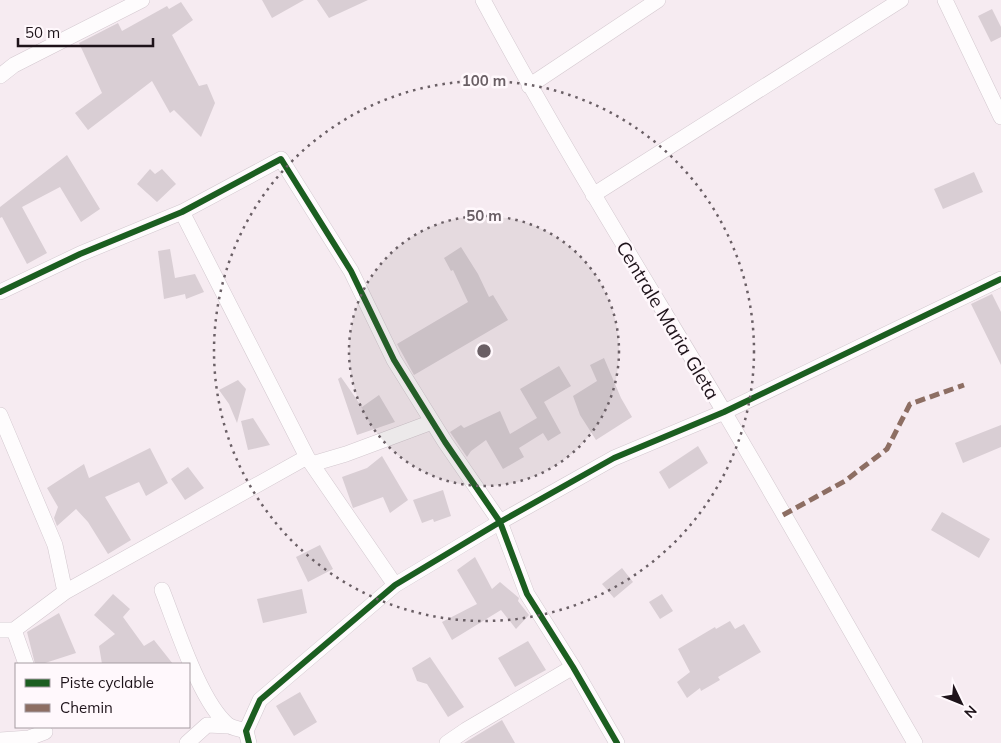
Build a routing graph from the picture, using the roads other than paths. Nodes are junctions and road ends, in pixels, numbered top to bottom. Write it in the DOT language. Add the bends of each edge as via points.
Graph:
graph roads {
  1 [pos="142,0"];
  2 [pos="483,0"];
  3 [pos="658,0"];
  4 [pos="901,0"];
  5 [pos="945,0"];
  6 [pos="0,76"];
  7 [pos="530,86"];
  8 [pos="1001,117"];
  9 [pos="593,195"];
  10 [pos="182,212"];
  11 [pos="1001,279"];
  12 [pos="0,292"];
  13 [pos="724,412"];
  14 [pos="0,415"];
  15 [pos="432,422"];
  16 [pos="309,461"];
  17 [pos="500,522"];
  18 [pos="395,585"];
  19 [pos="162,590"];
  20 [pos="65,592"];
  21 [pos="7,630"];
  22 [pos="25,663"];
  23 [pos="573,667"];
  24 [pos="229,726"];
  25 [pos="45,734"];
  26 [pos="247,737"];
  27 [pos="0,740"];
  28 [pos="187,743"];
  29 [pos="447,743"];
  30 [pos="617,743"];
  31 [pos="915,743"];
  1 -- 6 [label="street" via="14,65"];
  2 -- 7 [label="street, Centrale Maria Gleta"];
  3 -- 7 [label="street"];
  4 -- 9 [label="street"];
  5 -- 8 [label="street"];
  7 -- 9 [label="street, Centrale Maria Gleta"];
  9 -- 13 [label="street, Centrale Maria Gleta"];
  10 -- 12 [label="street" via="80,254"];
  10 -- 15 [label="street" via="281,159 351,271 394,360"];
  10 -- 16 [label="street"];
  11 -- 13 [label="street"];
  13 -- 17 [label="street" via="614,458"];
  13 -- 31 [label="street, Centrale Maria Gleta"];
  14 -- 20 [label="street" via="55,545"];
  15 -- 16 [label="street" via="346,454"];
  15 -- 17 [label="street"];
  16 -- 18 [label="street"];
  16 -- 20 [label="street"];
  17 -- 18 [label="street"];
  17 -- 23 [label="street" via="527,594"];
  18 -- 26 [label="street" via="260,700"];
  19 -- 24 [label="street" via="194,671 215,711"];
  20 -- 21 [label="street"];
  21 -- 22 [label="street"];
  23 -- 29 [label="street"];
  23 -- 30 [label="street"];
  24 -- 26 [label="street"];
  24 -- 28 [label="street" via="207,725"];
  25 -- 27 [label="street"];
}
